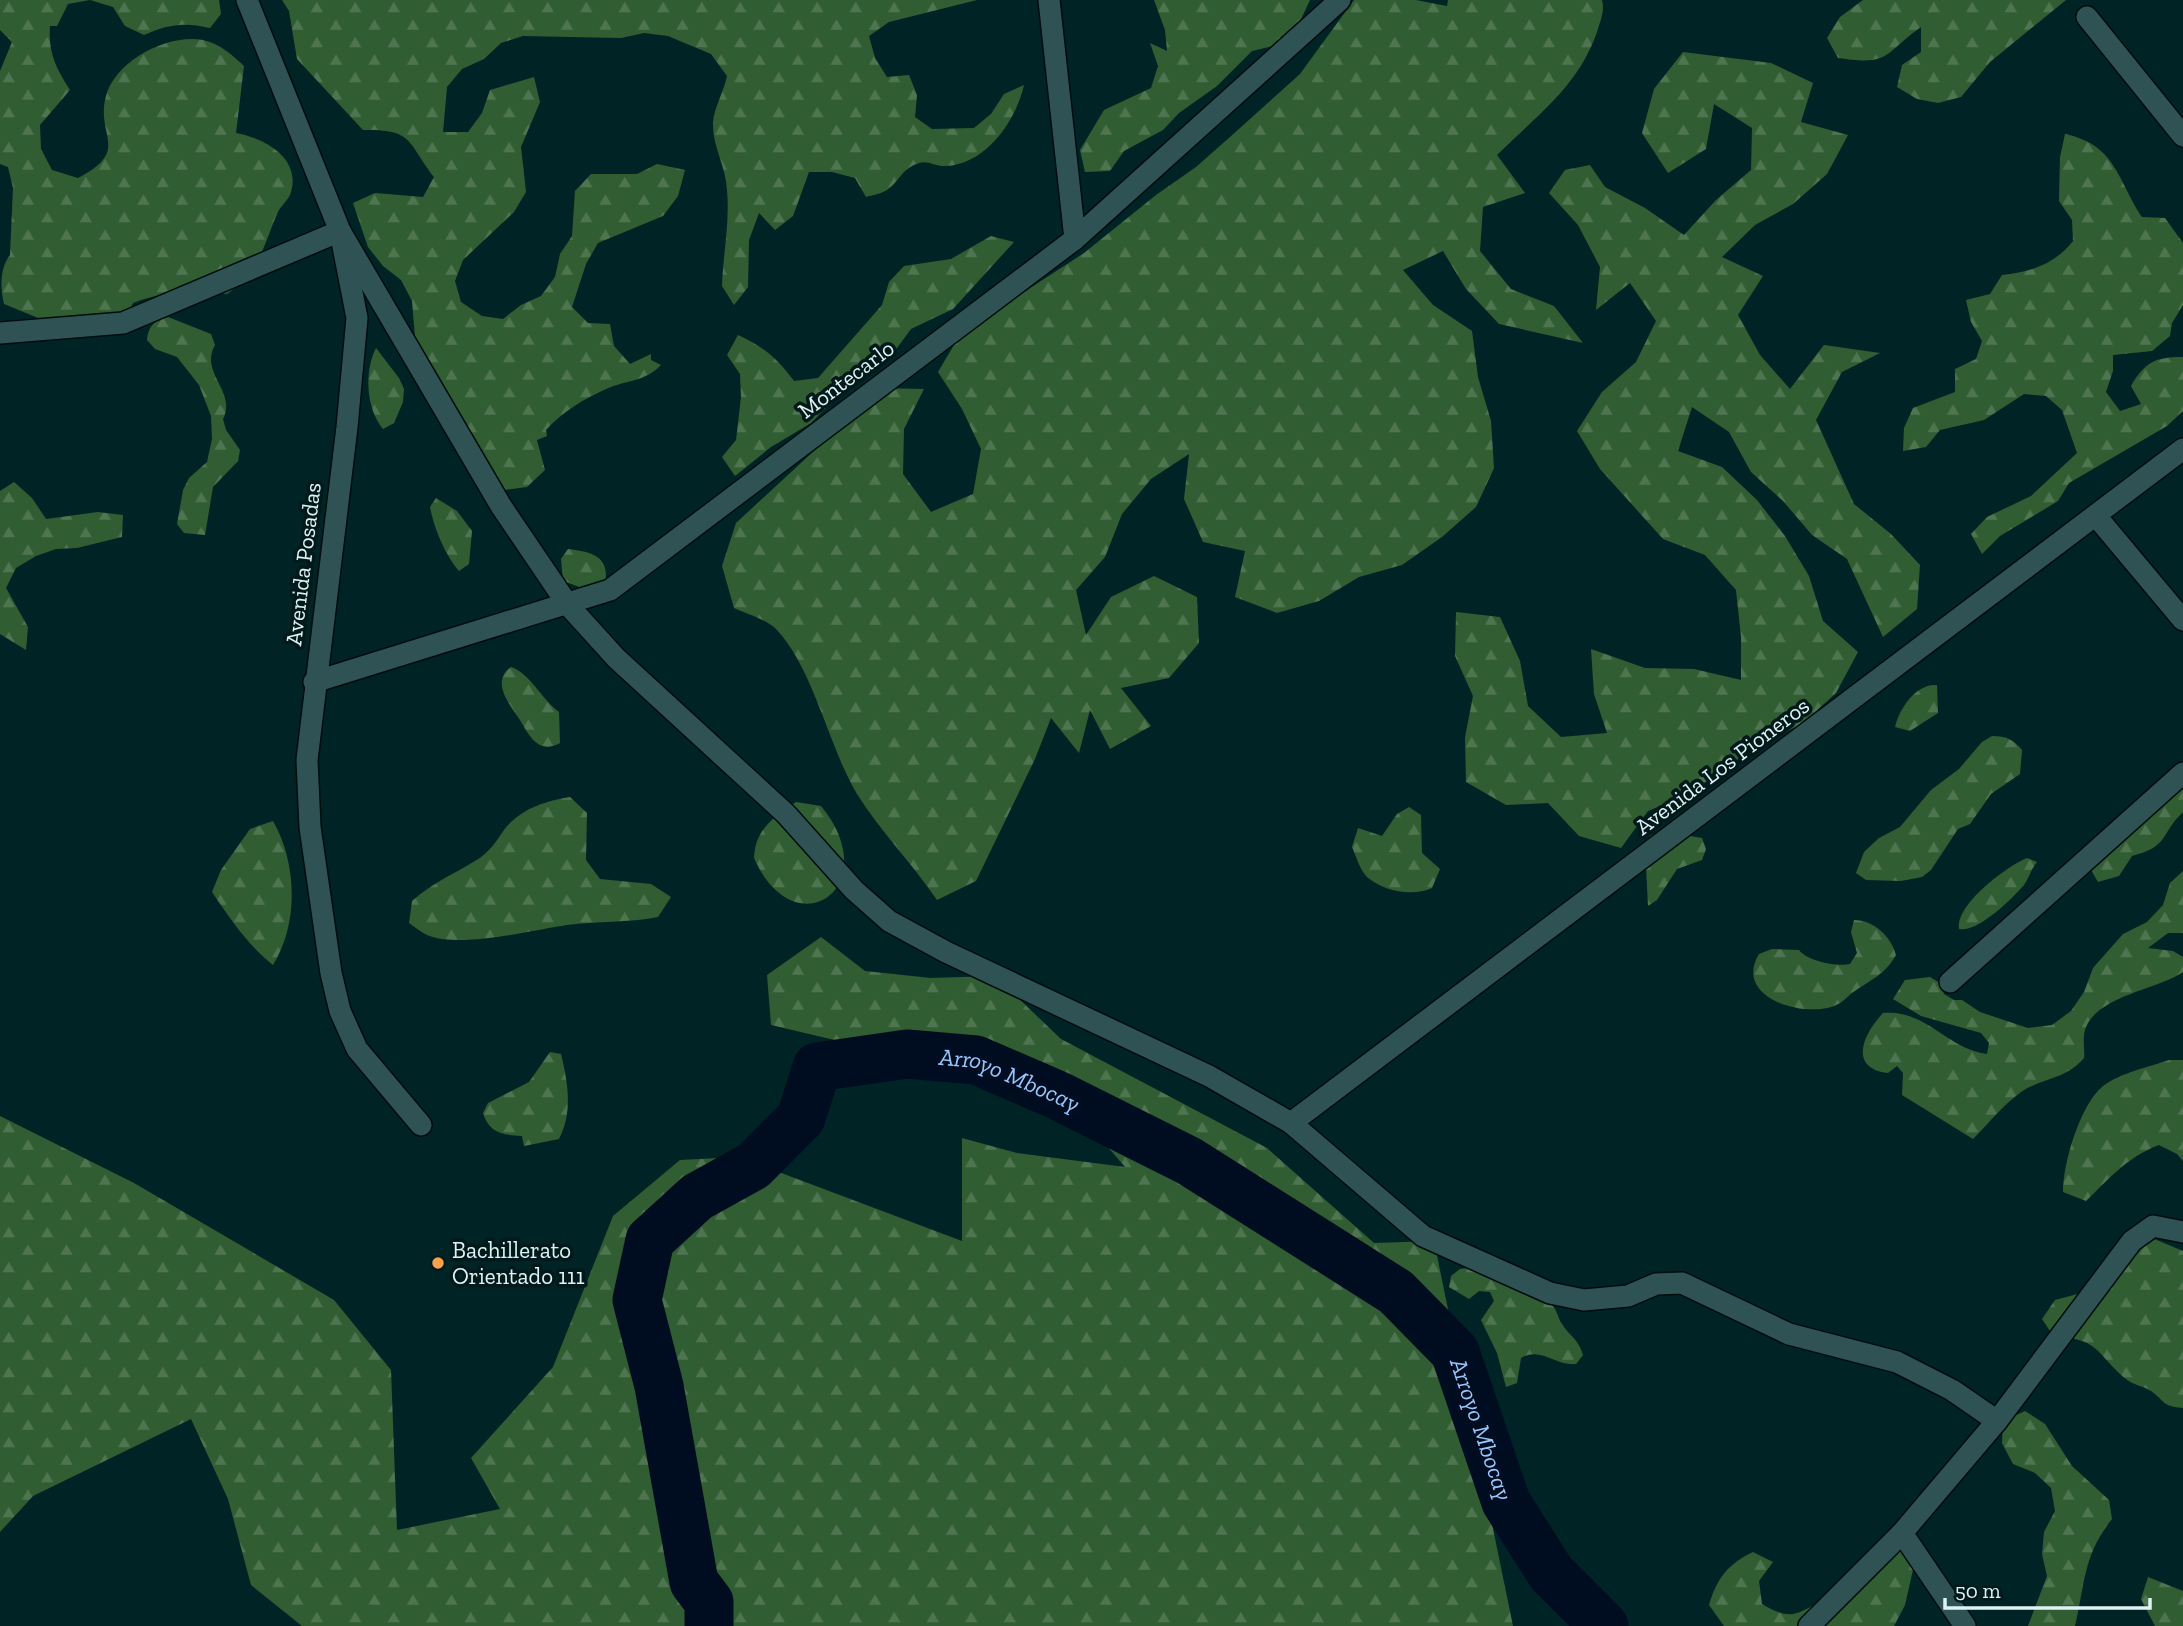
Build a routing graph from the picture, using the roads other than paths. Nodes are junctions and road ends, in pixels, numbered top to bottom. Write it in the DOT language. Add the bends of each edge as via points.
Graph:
graph roads {
  1 [pos="247,0"];
  2 [pos="1049,0"];
  3 [pos="1340,0"];
  4 [pos="2087,17"];
  5 [pos="2183,136"];
  6 [pos="340,231"];
  7 [pos="1075,239"];
  8 [pos="0,333"];
  9 [pos="2183,449"];
  10 [pos="2096,516"];
  11 [pos="568,605"];
  12 [pos="2183,620"];
  13 [pos="314,682"];
  14 [pos="2183,773"];
  15 [pos="1950,982"];
  16 [pos="1291,1123"];
  17 [pos="421,1125"];
  18 [pos="2183,1232"];
  19 [pos="1997,1421"];
  20 [pos="1902,1533"];
  21 [pos="1810,1626"];
  22 [pos="1965,1626"];
  1 -- 6 [label="street, Avenida Posadas"];
  2 -- 7 [label="street"];
  3 -- 7 [label="street, Montecarlo"];
  4 -- 5 [label="street"];
  6 -- 8 [label="street" via="123,323"];
  6 -- 11 [label="street" via="501,506"];
  6 -- 13 [label="street, Avenida Posadas" via="357,318"];
  7 -- 11 [label="street, Montecarlo" via="610,590"];
  9 -- 10 [label="street, Avenida Los Pioneros"];
  10 -- 12 [label="street"];
  10 -- 16 [label="street, Avenida Los Pioneros"];
  11 -- 13 [label="street, Montecarlo"];
  11 -- 16 [label="street" via="616,658 786,814 854,890 889,921 1209,1076"];
  13 -- 17 [label="street, Avenida Posadas" via="307,760 310,827 331,974 340,1011 357,1049"];
  14 -- 15 [label="street"];
  16 -- 19 [label="street" via="1423,1236 1550,1293 1584,1300 1628,1296 1656,1284 1682,1283 1789,1334 1897,1362 1952,1390"];
  18 -- 19 [label="street" via="2152,1226 2132,1241"];
  19 -- 20 [label="street"];
  20 -- 21 [label="street"];
  20 -- 22 [label="street"];
}
